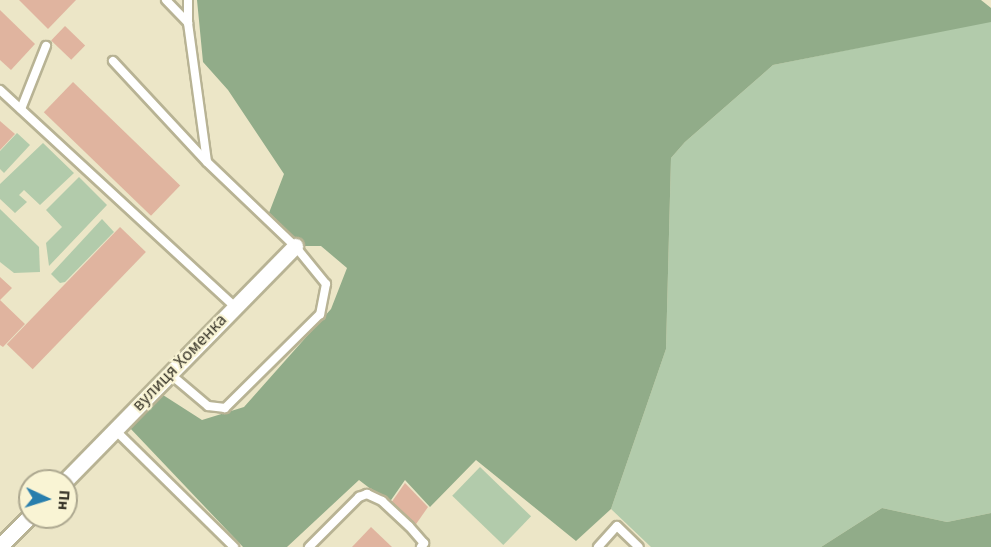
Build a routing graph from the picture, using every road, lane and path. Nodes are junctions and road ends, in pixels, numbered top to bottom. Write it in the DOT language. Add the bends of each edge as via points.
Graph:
graph roads {
  1 [pos="166,0"];
  2 [pos="188,0"];
  3 [pos="188,23"];
  4 [pos="46,46"];
  5 [pos="114,61"];
  6 [pos="0,90"];
  7 [pos="21,109"];
  8 [pos="207,162"];
  9 [pos="295,246"];
  10 [pos="235,307"];
  11 [pos="169,373"];
  12 [pos="115,430"];
  13 [pos="77,469"];
  14 [pos="18,529"];
  15 [pos="2,546"];
  16 [pos="234,547"];
  17 [pos="309,547"];
  18 [pos="421,547"];
  19 [pos="598,547"];
  20 [pos="639,547"];
  1 -- 3 [label="lane"];
  2 -- 3 [label="lane"];
  3 -- 8 [label="lane"];
  4 -- 7 [label="lane"];
  5 -- 8 [label="lane"];
  6 -- 7 [label="lane"];
  7 -- 10 [label="lane"];
  8 -- 9 [label="lane"];
  9 -- 10 [label="street, вулиця Хоменка"];
  9 -- 11 [label="lane" via="327,284 320,314 225,408 208,406"];
  10 -- 11 [label="street, вулиця Хоменка"];
  11 -- 12 [label="street, вулиця Хоменка"];
  12 -- 13 [label="street, вулиця Хоменка"];
  12 -- 16 [label="lane"];
  14 -- 15 [label="street"];
  17 -- 18 [label="lane" via="359,497 367,494 382,501 409,526 424,543"];
  19 -- 20 [label="lane" via="617,526"];
}
